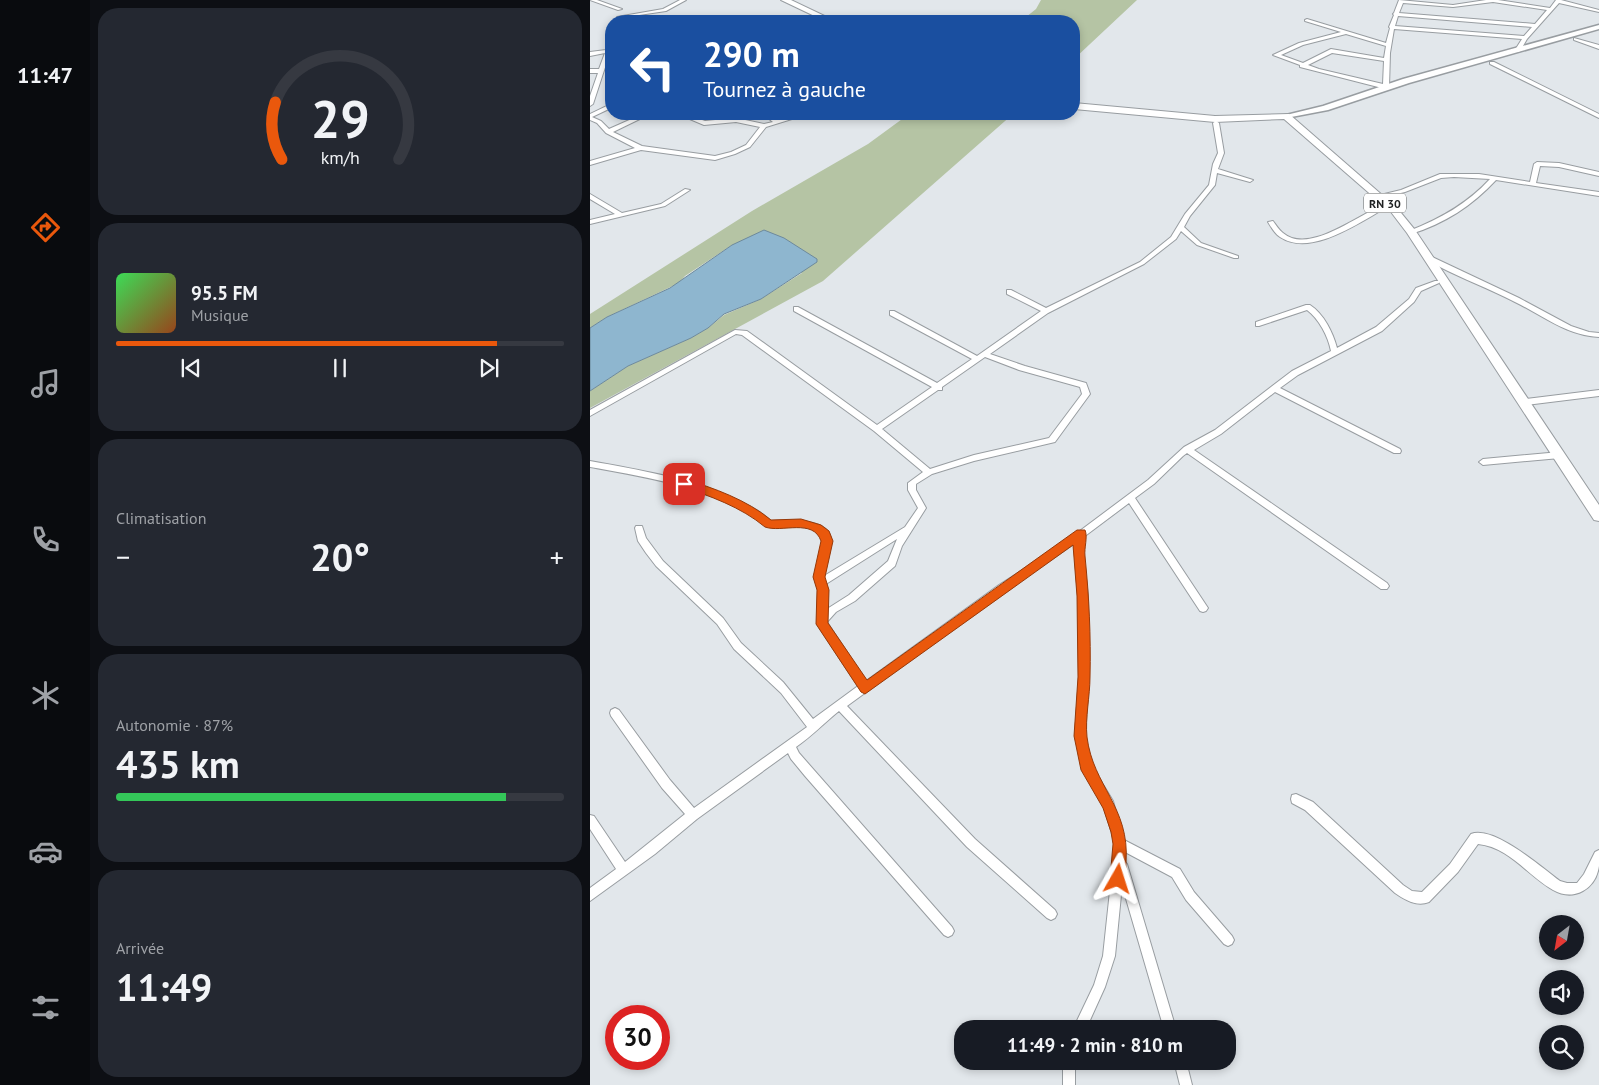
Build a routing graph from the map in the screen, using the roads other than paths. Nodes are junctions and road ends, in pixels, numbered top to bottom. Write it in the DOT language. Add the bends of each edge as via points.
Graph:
graph roads {
  1 [pos="592,0"];
  2 [pos="623,0"];
  3 [pos="684,0"];
  4 [pos="785,0"];
  5 [pos="1486,0"];
  6 [pos="776,1"];
  7 [pos="1402,1"];
  8 [pos="1492,1"];
  9 [pos="1558,1"];
  10 [pos="620,9"];
  11 [pos="1549,9"];
  12 [pos="1599,11"];
  13 [pos="1395,14"];
  14 [pos="619,15"];
  15 [pos="638,15"];
  16 [pos="805,15"];
  17 [pos="818,15"];
  18 [pos="1307,20"];
  19 [pos="1537,26"];
  20 [pos="1391,28"];
  21 [pos="1599,28"];
  22 [pos="1347,32"];
  23 [pos="1599,32"];
  24 [pos="1525,38"];
  25 [pos="1576,38"];
  26 [pos="1388,45"];
  27 [pos="1599,47"];
  28 [pos="1518,50"];
  29 [pos="605,52"];
  30 [pos="590,54"];
  31 [pos="1386,60"];
  32 [pos="605,62"];
  33 [pos="1492,63"];
  34 [pos="1302,66"];
  35 [pos="590,71"];
  36 [pos="602,73"];
  37 [pos="1386,87"];
  38 [pos="593,88"];
  39 [pos="590,101"];
  40 [pos="605,107"];
  41 [pos="1080,107"];
  42 [pos="590,109"];
  43 [pos="605,109"];
  44 [pos="1080,111"];
  45 [pos="1599,116"];
  46 [pos="590,117"];
  47 [pos="1283,119"];
  48 [pos="634,120"];
  49 [pos="696,120"];
  50 [pos="736,120"];
  51 [pos="736,120"];
  52 [pos="774,120"];
  53 [pos="785,120"];
  54 [pos="778,122"];
  55 [pos="1216,123"];
  56 [pos="764,126"];
  57 [pos="608,132"];
  58 [pos="641,148"];
  59 [pos="590,163"];
  60 [pos="1215,170"];
  61 [pos="1599,174"];
  62 [pos="1495,178"];
  63 [pos="1250,180"];
  64 [pos="1532,185"];
  65 [pos="687,190"];
  66 [pos="1599,194"];
  67 [pos="590,196"];
  68 [pos="1379,196"];
  69 [pos="1382,208"];
  70 [pos="621,215"];
  71 [pos="590,222"];
  72 [pos="1271,222"];
  73 [pos="1181,228"];
  74 [pos="1411,232"];
  75 [pos="1236,257"];
  76 [pos="1430,258"];
  77 [pos="1436,282"];
  78 [pos="1009,292"];
  79 [pos="796,310"];
  80 [pos="1461,310"];
  81 [pos="1046,311"];
  82 [pos="892,313"];
  83 [pos="1259,324"];
  84 [pos="1599,335"];
  85 [pos="1334,346"];
  86 [pos="980,356"];
  87 [pos="939,388"];
  88 [pos="1274,388"];
  89 [pos="1599,393"];
  90 [pos="1526,402"];
  91 [pos="590,413"];
  92 [pos="877,429"];
  93 [pos="1187,449"];
  94 [pos="1397,451"];
  95 [pos="1560,455"];
  96 [pos="1483,462"];
  97 [pos="590,464"];
  98 [pos="929,472"];
  99 [pos="1130,497"];
  100 [pos="1599,516"];
  101 [pos="639,528"];
  102 [pos="907,529"];
  103 [pos="1081,533"];
  104 [pos="820,582"];
  105 [pos="1384,586"];
  106 [pos="1203,608"];
  107 [pos="822,621"];
  108 [pos="865,688"];
  109 [pos="841,706"];
  110 [pos="615,714"];
  111 [pos="813,727"];
  112 [pos="790,745"];
  113 [pos="1296,799"];
  114 [pos="693,815"];
  115 [pos="590,820"];
  116 [pos="1120,844"];
  117 [pos="1599,856"];
  118 [pos="1120,859"];
  119 [pos="624,870"];
  120 [pos="590,895"];
  121 [pos="1051,914"];
  122 [pos="948,932"];
  123 [pos="1228,940"];
  124 [pos="1083,1020"];
  125 [pos="1167,1020"];
  126 [pos="1069,1070"];
  127 [pos="1182,1070"];
  128 [pos="1069,1085"];
  129 [pos="1186,1085"];
  1 -- 10 [label="street"];
  2 -- 10 [label="street"];
  3 -- 15 [label="street" via="664,10"];
  4 -- 17 [label="main road"];
  5 -- 8 [label="street"];
  6 -- 16 [label="main road"];
  7 -- 8 [label="street" via="1453,6"];
  7 -- 13 [label="street"];
  8 -- 11 [label="street"];
  9 -- 11 [label="street"];
  9 -- 12 [label="street"];
  10 -- 14 [label="street"];
  11 -- 19 [label="street"];
  13 -- 19 [label="street"];
  13 -- 20 [label="street"];
  18 -- 22 [label="street"];
  19 -- 24 [label="street"];
  20 -- 24 [label="street"];
  20 -- 26 [label="street"];
  21 -- 28 [label="street"];
  22 -- 26 [label="street"];
  22 -- 34 [label="street" via="1301,44 1276,55"];
  23 -- 25 [label="street"];
  24 -- 28 [label="street"];
  25 -- 27 [label="street"];
  25 -- 33 [label="street"];
  26 -- 31 [label="street"];
  28 -- 37 [label="street"];
  29 -- 30 [label="street"];
  31 -- 34 [label="street" via="1331,51"];
  31 -- 37 [label="street"];
  32 -- 36 [label="street"];
  33 -- 45 [label="street"];
  33 -- 47 [label="street" via="1330,112"];
  34 -- 37 [label="street"];
  35 -- 36 [label="street"];
  36 -- 38 [label="street"];
  37 -- 47 [label="street"];
  38 -- 39 [label="street"];
  40 -- 42 [label="street"];
  41 -- 47 [label="main road" via="1215,119"];
  43 -- 46 [label="street"];
  44 -- 55 [label="main road"];
  46 -- 57 [label="street"];
  47 -- 55 [label="main road"];
  47 -- 68 [label="main road, RN 30"];
  47 -- 69 [label="main road, RN 30"];
  48 -- 57 [label="street"];
  49 -- 51 [label="street" via="704,123"];
  50 -- 56 [label="street"];
  52 -- 54 [label="street"];
  53 -- 54 [label="street"];
  54 -- 56 [label="street"];
  55 -- 60 [label="street" via="1221,153"];
  56 -- 58 [label="street" via="748,146 720,157"];
  57 -- 58 [label="street"];
  58 -- 59 [label="street"];
  60 -- 63 [label="street"];
  60 -- 73 [label="street" via="1212,185 1187,215"];
  61 -- 64 [label="street" via="1537,164"];
  62 -- 64 [label="street"];
  62 -- 68 [label="street" via="1440,176 1403,191"];
  62 -- 74 [label="street" via="1460,212"];
  64 -- 66 [label="street"];
  65 -- 70 [label="street" via="663,205"];
  67 -- 70 [label="street"];
  68 -- 74 [label="main road, RN 30"];
  69 -- 72 [label="street" via="1311,241 1288,240"];
  69 -- 77 [label="main road, RN 30"];
  70 -- 71 [label="street"];
  73 -- 75 [label="street" via="1205,247"];
  73 -- 81 [label="street" via="1142,263"];
  74 -- 76 [label="main road, RN 30"];
  76 -- 80 [label="main road, RN 30"];
  76 -- 84 [label="street" via="1451,272 1518,300 1563,324 1583,333"];
  77 -- 80 [label="main road, RN 30"];
  77 -- 85 [label="street" via="1418,290 1412,300 1379,329 1348,345"];
  78 -- 81 [label="street"];
  79 -- 87 [label="street"];
  80 -- 90 [label="main road, RN 30"];
  81 -- 86 [label="street"];
  82 -- 86 [label="street"];
  83 -- 85 [label="street" via="1308,307 1314,311"];
  85 -- 88 [label="street"];
  86 -- 87 [label="street"];
  86 -- 98 [label="street" via="1083,385 1086,394 1052,440 1015,447"];
  87 -- 92 [label="street"];
  88 -- 93 [label="street" via="1218,432"];
  88 -- 94 [label="street"];
  89 -- 90 [label="street"];
  90 -- 95 [label="main road, RN 30"];
  91 -- 92 [label="street" via="740,332 748,334"];
  92 -- 98 [label="street"];
  93 -- 99 [label="street"];
  93 -- 105 [label="street"];
  95 -- 96 [label="street"];
  95 -- 100 [label="main road, RN 30"];
  97 -- 104 [label="street" via="642,473 706,490 756,513 769,524 801,523 817,528 825,534 827,541"];
  98 -- 102 [label="street" via="912,482 912,490 922,508"];
  99 -- 103 [label="street"];
  99 -- 106 [label="street"];
  101 -- 111 [label="street" via="642,542 654,556 721,622 742,651 783,689"];
  102 -- 104 [label="street"];
  102 -- 107 [label="street" via="892,562"];
  103 -- 108 [label="street"];
  103 -- 116 [label="street" via="1078,547 1083,596 1084,677 1080,736 1088,770 1109,805"];
  104 -- 107 [label="street" via="823,590"];
  107 -- 108 [label="street" via="823,628"];
  108 -- 109 [label="street"];
  109 -- 111 [label="street"];
  109 -- 121 [label="street" via="971,843"];
  110 -- 114 [label="street"];
  111 -- 112 [label="street"];
  112 -- 114 [label="street"];
  112 -- 122 [label="street" via="809,773"];
  113 -- 117 [label="street" via="1309,806 1399,889 1416,899 1425,898 1430,893 1454,868 1475,838 1498,845 1567,890 1575,891 1582,887"];
  114 -- 119 [label="street"];
  115 -- 119 [label="street"];
  116 -- 118 [label="street"];
  116 -- 123 [label="street" via="1176,873 1190,896"];
  118 -- 124 [label="street" via="1106,969"];
  118 -- 125 [label="street"];
  119 -- 120 [label="street"];
  126 -- 128 [label="street"];
  127 -- 129 [label="street"];
}
